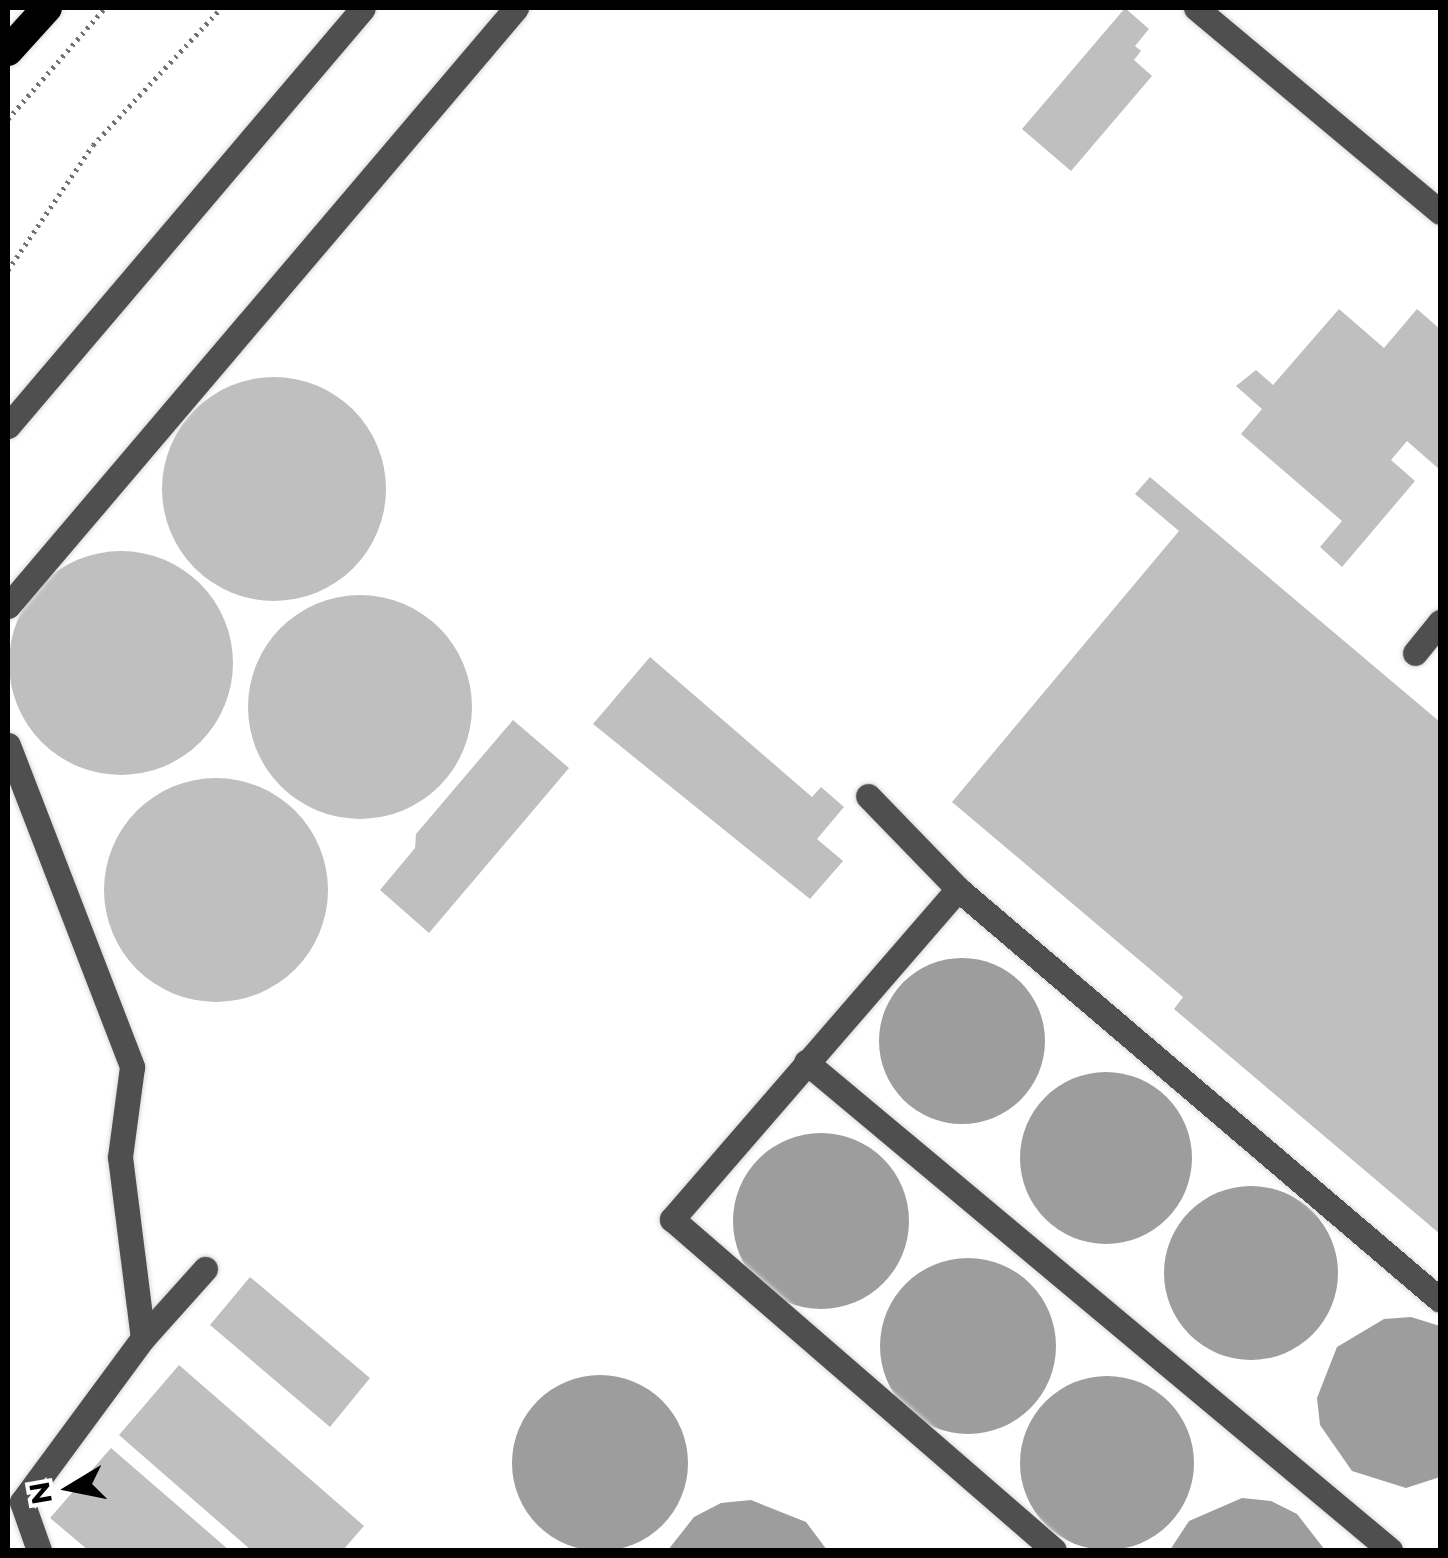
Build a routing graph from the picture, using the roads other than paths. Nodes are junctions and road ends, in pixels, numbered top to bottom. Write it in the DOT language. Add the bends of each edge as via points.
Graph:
graph roads {
  1 [pos="47,8"];
  2 [pos="363,8"];
  3 [pos="516,8"];
  4 [pos="1196,8"];
  5 [pos="8,50"];
  6 [pos="1440,212"];
  7 [pos="8,426"];
  8 [pos="8,606"];
  9 [pos="1440,622"];
  10 [pos="1415,653"];
  11 [pos="8,745"];
  12 [pos="868,796"];
  13 [pos="958,889"];
  14 [pos="806,1062"];
  15 [pos="205,1269"];
  16 [pos="1440,1300"];
  17 [pos="143,1338"];
  18 [pos="15,1493"];
  19 [pos="40,1550"];
  20 [pos="1054,1550"];
  21 [pos="1390,1550"];
  1 -- 5 [label="highway"];
  2 -- 7 [label="lane"];
  3 -- 8 [label="lane"];
  4 -- 6 [label="lane"];
  9 -- 10 [label="lane"];
  11 -- 17 [label="lane" via="132,1067 120,1157"];
  12 -- 13 [label="lane"];
  13 -- 14 [label="lane"];
  13 -- 16 [label="lane"];
  14 -- 20 [label="lane" via="672,1219"];
  14 -- 21 [label="lane"];
  15 -- 17 [label="lane"];
  17 -- 18 [label="lane"];
  18 -- 19 [label="lane"];
}
